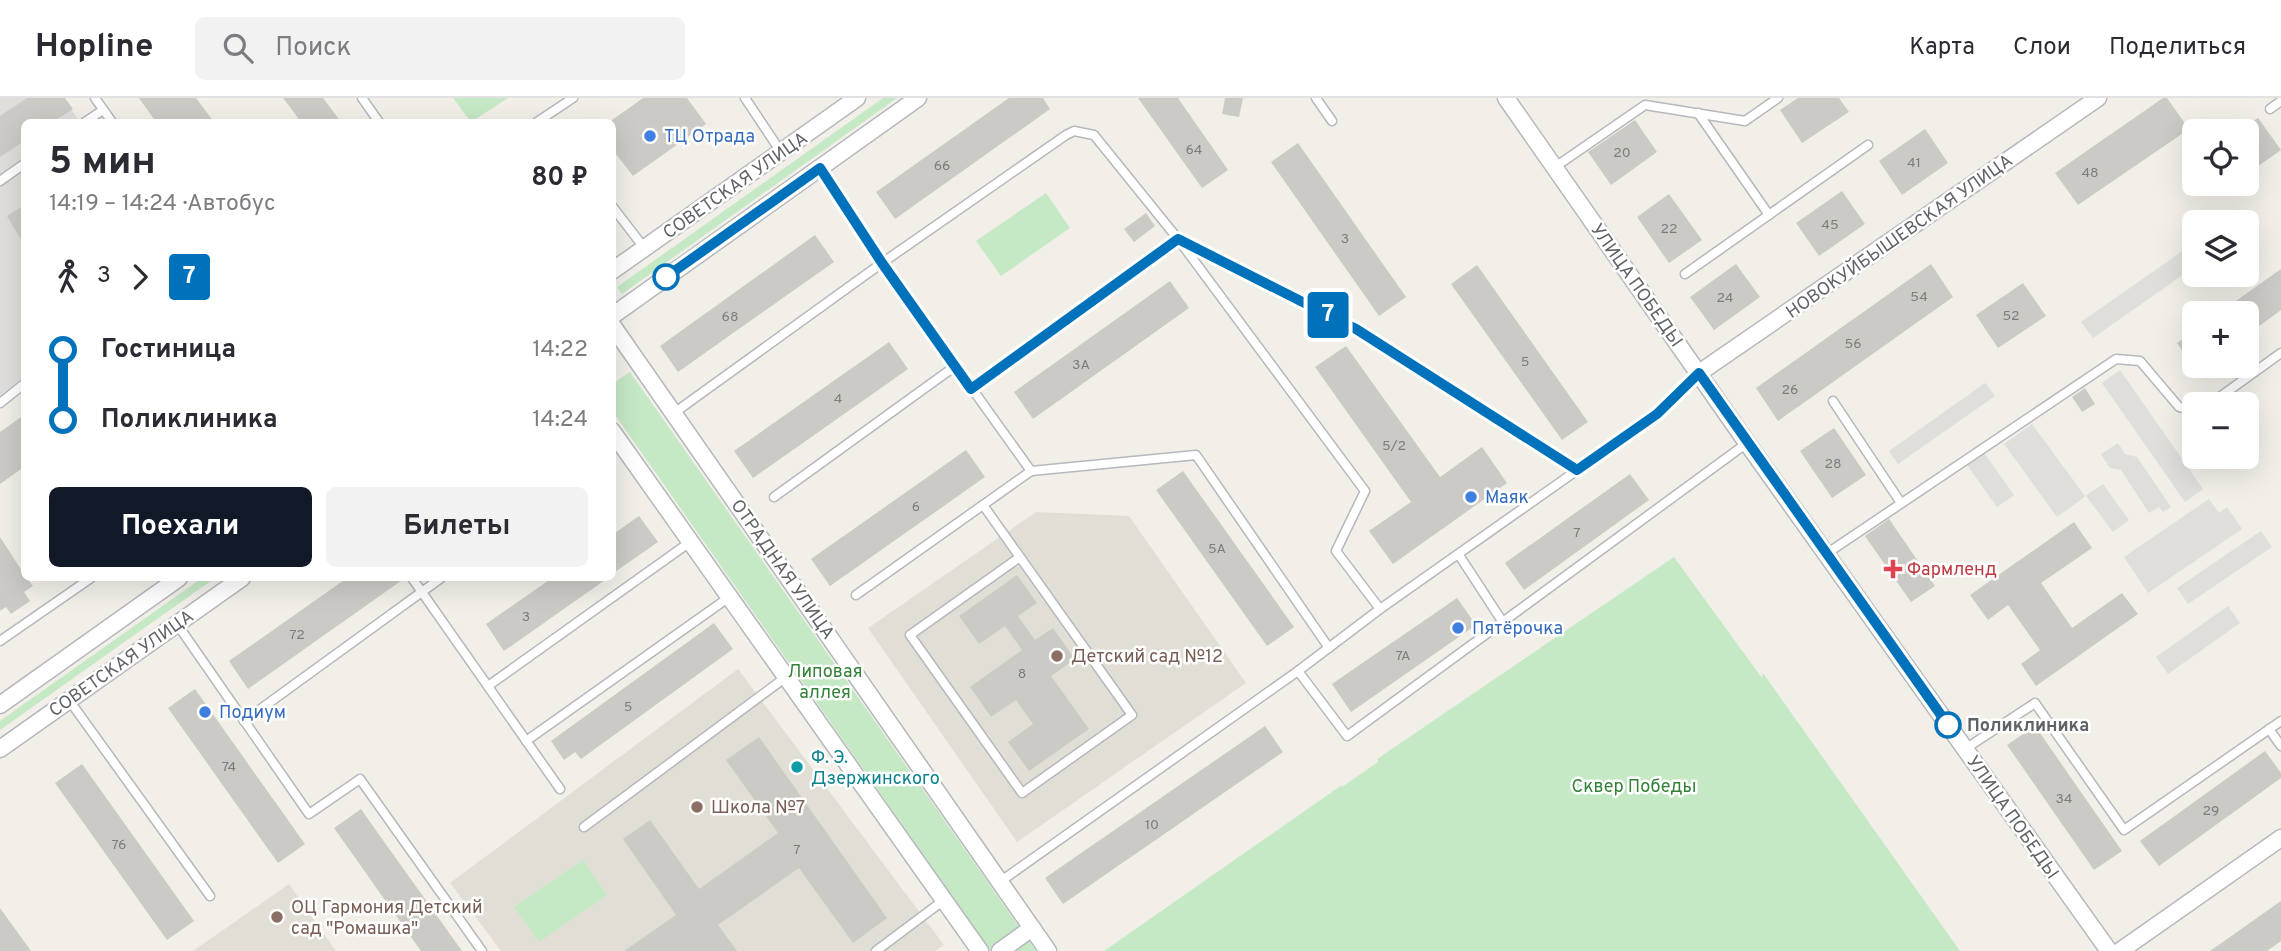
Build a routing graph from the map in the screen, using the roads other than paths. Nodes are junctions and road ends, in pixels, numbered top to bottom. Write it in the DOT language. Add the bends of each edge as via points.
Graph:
graph roads {
  1 [pos="95,98"];
  2 [pos="362,98"];
  3 [pos="573,98"];
  4 [pos="745,98"];
  5 [pos="857,98"];
  6 [pos="918,98"];
  7 [pos="1316,98"];
  8 [pos="1506,98"];
  9 [pos="1778,98"];
  10 [pos="2098,98"];
  11 [pos="2281,101"];
  12 [pos="2270,109"];
  13 [pos="103,110"];
  14 [pos="1698,113"];
  15 [pos="90,119"];
  16 [pos="110,119"];
  17 [pos="377,119"];
  18 [pos="549,119"];
  19 [pos="1332,121"];
  20 [pos="1868,145"];
  21 [pos="781,152"];
  22 [pos="21,166"];
  23 [pos="1555,167"];
  24 [pos="820,168"];
  25 [pos="0,181"];
  26 [pos="616,211"];
  27 [pos="1769,215"];
  28 [pos="1178,239"];
  29 [pos="645,249"];
  30 [pos="882,263"];
  31 [pos="616,268"];
  32 [pos="1685,274"];
  33 [pos="616,313"];
  34 [pos="616,331"];
  35 [pos="2281,353"];
  36 [pos="954,367"];
  37 [pos="1699,373"];
  38 [pos="21,386"];
  39 [pos="971,389"];
  40 [pos="2227,392"];
  41 [pos="1833,401"];
  42 [pos="0,403"];
  43 [pos="2182,408"];
  44 [pos="674,413"];
  45 [pos="616,443"];
  46 [pos="1747,443"];
  47 [pos="1577,470"];
  48 [pos="1031,471"];
  49 [pos="774,497"];
  50 [pos="1901,503"];
  51 [pos="984,505"];
  52 [pos="690,541"];
  53 [pos="1826,554"];
  54 [pos="1459,555"];
  55 [pos="1020,557"];
  56 [pos="87,581"];
  57 [pos="175,581"];
  58 [pos="238,581"];
  59 [pos="414,581"];
  60 [pos="437,581"];
  61 [pos="422,591"];
  62 [pos="856,595"];
  63 [pos="728,598"];
  64 [pos="1380,609"];
  65 [pos="1502,621"];
  66 [pos="177,624"];
  67 [pos="0,641"];
  68 [pos="1329,648"];
  69 [pos="1298,671"];
  70 [pos="786,677"];
  71 [pos="488,686"];
  72 [pos="69,700"];
  73 [pos="0,705"];
  74 [pos="2281,721"];
  75 [pos="244,722"];
  76 [pos="2269,729"];
  77 [pos="526,741"];
  78 [pos="2281,746"];
  79 [pos="0,749"];
  80 [pos="1965,749"];
  81 [pos="560,789"];
  82 [pos="584,827"];
  83 [pos="2281,838"];
  84 [pos="1001,881"];
  85 [pos="210,896"];
  86 [pos="944,900"];
  87 [pos="1032,929"];
  88 [pos="482,951"];
  89 [pos="876,951"];
  90 [pos="980,951"];
  91 [pos="1000,951"];
  92 [pos="1048,951"];
  93 [pos="2109,951"];
  94 [pos="2120,951"];
  1 -- 13 [label="lane"];
  2 -- 17 [label="lane"];
  3 -- 18 [label="lane"];
  4 -- 21 [label="lane"];
  5 -- 21 [label="street, СОВЕТСКАЯ УЛИЦА"];
  6 -- 24 [label="street, СОВЕТСКАЯ УЛИЦА"];
  7 -- 19 [label="lane"];
  8 -- 23 [label="street, УЛИЦА ПОБЕДЫ"];
  9 -- 14 [label="lane" via="1745,121"];
  10 -- 37 [label="street, НОВОКУЙБЫШЕВСКАЯ УЛИЦА"];
  11 -- 12 [label="lane"];
  13 -- 15 [label="lane"];
  13 -- 16 [label="lane"];
  14 -- 23 [label="lane" via="1645,105"];
  14 -- 27 [label="lane"];
  20 -- 27 [label="lane"];
  21 -- 29 [label="street, СОВЕТСКАЯ УЛИЦА"];
  22 -- 25 [label="lane"];
  23 -- 37 [label="street, УЛИЦА ПОБЕДЫ"];
  24 -- 30 [label="lane"];
  24 -- 33 [label="street, СОВЕТСКАЯ УЛИЦА"];
  26 -- 29 [label="lane"];
  27 -- 32 [label="lane"];
  28 -- 30 [label="lane" via="1094,135 1074,131"];
  28 -- 39 [label="lane"];
  28 -- 47 [label="lane" via="1356,329"];
  28 -- 64 [label="lane" via="1365,491 1336,551"];
  29 -- 31 [label="street, СОВЕТСКАЯ УЛИЦА"];
  30 -- 36 [label="lane"];
  30 -- 44 [label="lane"];
  34 -- 44 [label="street, ОТРАДНАЯ УЛИЦА"];
  35 -- 40 [label="lane"];
  36 -- 39 [label="lane"];
  36 -- 49 [label="lane"];
  37 -- 46 [label="street, УЛИЦА ПОБЕДЫ"];
  37 -- 47 [label="lane" via="1657,414"];
  38 -- 42 [label="lane"];
  39 -- 48 [label="lane"];
  41 -- 50 [label="lane"];
  43 -- 50 [label="lane" via="2140,361 2116,359"];
  44 -- 84 [label="street, ОТРАДНАЯ УЛИЦА"];
  45 -- 52 [label="street"];
  46 -- 53 [label="street, УЛИЦА ПОБЕДЫ"];
  46 -- 65 [label="lane"];
  47 -- 54 [label="lane"];
  48 -- 51 [label="lane"];
  48 -- 68 [label="lane" via="1196,456"];
  50 -- 53 [label="lane"];
  51 -- 55 [label="lane"];
  51 -- 62 [label="lane"];
  52 -- 63 [label="street"];
  52 -- 71 [label="lane"];
  53 -- 80 [label="street, УЛИЦА ПОБЕДЫ"];
  54 -- 64 [label="lane"];
  54 -- 65 [label="lane"];
  55 -- 55 [label="lane" via="1132,715 1022,793 911,635"];
  56 -- 67 [label="lane"];
  57 -- 73 [label="street, СОВЕТСКАЯ УЛИЦА"];
  58 -- 66 [label="street, СОВЕТСКАЯ УЛИЦА"];
  59 -- 61 [label="lane"];
  60 -- 61 [label="lane"];
  61 -- 71 [label="lane"];
  61 -- 75 [label="lane"];
  63 -- 70 [label="street"];
  63 -- 77 [label="lane"];
  64 -- 68 [label="lane"];
  65 -- 69 [label="lane" via="1347,736"];
  66 -- 72 [label="street, СОВЕТСКАЯ УЛИЦА"];
  66 -- 75 [label="lane"];
  68 -- 69 [label="lane"];
  69 -- 84 [label="lane"];
  70 -- 82 [label="lane"];
  70 -- 86 [label="street"];
  71 -- 77 [label="lane"];
  72 -- 79 [label="street, СОВЕТСКАЯ УЛИЦА"];
  72 -- 85 [label="lane"];
  74 -- 76 [label="lane"];
  75 -- 88 [label="lane" via="309,814 360,779"];
  76 -- 78 [label="lane"];
  76 -- 80 [label="lane" via="2124,830 2035,703"];
  77 -- 81 [label="lane"];
  80 -- 93 [label="street, УЛИЦА ПОБЕДЫ"];
  83 -- 94 [label="street"];
  84 -- 87 [label="street, ОТРАДНАЯ УЛИЦА"];
  86 -- 89 [label="lane"];
  86 -- 90 [label="street"];
  87 -- 91 [label="street"];
  87 -- 92 [label="street, ОТРАДНАЯ УЛИЦА"];
}
